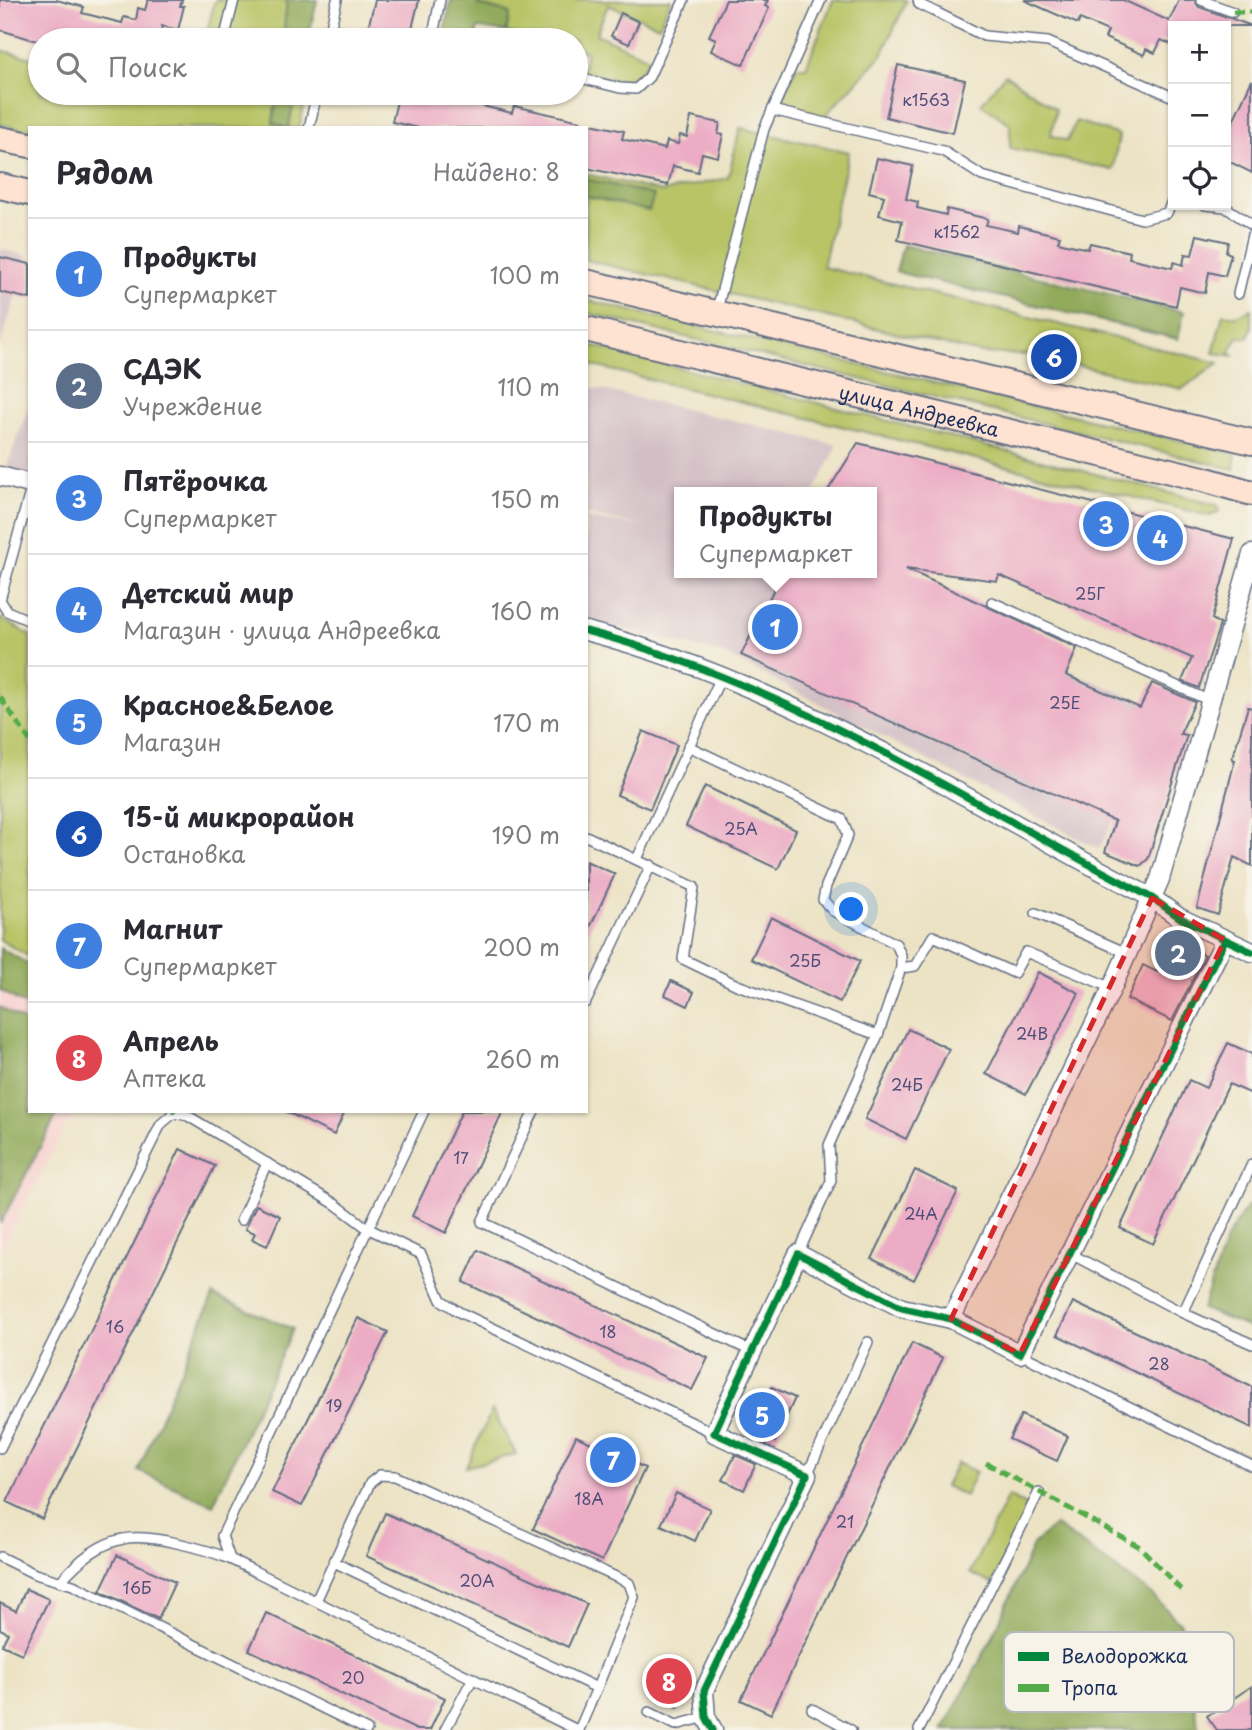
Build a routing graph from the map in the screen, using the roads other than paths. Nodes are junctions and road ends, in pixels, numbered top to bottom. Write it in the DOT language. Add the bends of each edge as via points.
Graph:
graph roads {
  1 [pos="234,0"];
  2 [pos="337,0"];
  3 [pos="440,0"];
  4 [pos="684,0"];
  5 [pos="821,0"];
  6 [pos="918,0"];
  7 [pos="1201,0"];
  8 [pos="1233,12"];
  9 [pos="227,28"];
  10 [pos="331,28"];
  11 [pos="434,28"];
  12 [pos="588,80"];
  13 [pos="1168,95"];
  14 [pos="314,105"];
  15 [pos="772,110"];
  16 [pos="309,126"];
  17 [pos="0,139"];
  18 [pos="28,145"];
  19 [pos="0,186"];
  20 [pos="28,193"];
  21 [pos="1169,210"];
  22 [pos="1230,210"];
  23 [pos="1252,225"];
  24 [pos="1252,235"];
  25 [pos="588,282"];
  26 [pos="1238,294"];
  27 [pos="716,314"];
  28 [pos="588,329"];
  29 [pos="1252,442"];
  30 [pos="0,476"];
  31 [pos="28,483"];
  32 [pos="1252,493"];
  33 [pos="28,499"];
  34 [pos="1252,554"];
  35 [pos="992,602"];
  36 [pos="28,620"];
  37 [pos="588,632"];
  38 [pos="721,677"];
  39 [pos="1210,701"];
  40 [pos="688,746"];
  41 [pos="588,837"];
  42 [pos="637,859"];
  43 [pos="651,865"];
  44 [pos="1152,898"];
  45 [pos="1036,913"];
  46 [pos="1226,940"];
  47 [pos="1252,952"];
  48 [pos="1127,953"];
  49 [pos="901,968"];
  50 [pos="1112,988"];
  51 [pos="588,998"];
  52 [pos="878,1035"];
  53 [pos="423,1113"];
  54 [pos="533,1113"];
  55 [pos="267,1163"];
  56 [pos="1252,1164"];
  57 [pos="241,1220"];
  58 [pos="367,1228"];
  59 [pos="1069,1253"];
  60 [pos="798,1254"];
  61 [pos="1183,1313"];
  62 [pos="951,1319"];
  63 [pos="868,1342"];
  64 [pos="1252,1344"];
  65 [pos="752,1352"];
  66 [pos="1020,1354"];
  67 [pos="714,1433"];
  68 [pos="0,1448"];
  69 [pos="1252,1466"];
  70 [pos="807,1475"];
  71 [pos="1039,1492"];
  72 [pos="0,1557"];
  73 [pos="230,1559"];
  74 [pos="334,1562"];
  75 [pos="60,1582"];
  76 [pos="316,1601"];
  77 [pos="473,1678"];
  78 [pos="597,1688"];
  79 [pos="813,1709"];
  80 [pos="649,1712"];
  81 [pos="710,1723"];
  82 [pos="367,1730"];
  83 [pos="445,1730"];
  84 [pos="578,1730"];
  85 [pos="851,1730"];
  86 [pos="919,1730"];
  1 -- 9 [label="lane"];
  2 -- 10 [label="lane"];
  3 -- 11 [label="lane"];
  4 -- 12 [label="lane" via="649,77 636,89"];
  5 -- 15 [label="lane"];
  6 -- 13 [label="lane" via="984,36 1048,42"];
  7 -- 8 [label="lane"];
  14 -- 16 [label="lane"];
  15 -- 21 [label="lane" via="943,151 982,176 1142,219"];
  15 -- 27 [label="lane"];
  17 -- 18 [label="main road"];
  19 -- 20 [label="main road"];
  22 -- 23 [label="lane"];
  24 -- 26 [label="lane"];
  25 -- 27 [label="main road"];
  27 -- 29 [label="main road"];
  28 -- 32 [label="main road, улица Андреевка"];
  30 -- 31 [label="street"];
  33 -- 36 [label="lane" via="0,600 6,611"];
  34 -- 39 [label="street"];
  35 -- 39 [label="lane"];
  37 -- 38 [label="street" via="630,642"];
  38 -- 40 [label="lane"];
  38 -- 44 [label="street" via="815,717"];
  39 -- 44 [label="street"];
  40 -- 42 [label="lane"];
  40 -- 49 [label="lane" via="842,819 848,835 823,900 833,911 896,944"];
  41 -- 42 [label="lane"];
  42 -- 43 [label="lane"];
  43 -- 51 [label="lane"];
  43 -- 52 [label="lane" via="695,887 683,959 737,985"];
  44 -- 46 [label="street" via="1180,918"];
  44 -- 48 [label="street"];
  45 -- 48 [label="lane"];
  46 -- 47 [label="street"];
  46 -- 59 [label="street"];
  48 -- 50 [label="street"];
  49 -- 50 [label="lane" via="915,966 933,936 1014,973 1026,952"];
  49 -- 52 [label="lane"];
  50 -- 62 [label="street"];
  52 -- 60 [label="lane" via="829,1144 831,1181"];
  53 -- 58 [label="lane"];
  54 -- 65 [label="lane" via="482,1222"];
  55 -- 57 [label="lane"];
  55 -- 58 [label="lane"];
  55 -- 68 [label="lane" via="188,1116 174,1113 161,1124"];
  56 -- 61 [label="lane"];
  58 -- 67 [label="lane" via="421,1254 441,1300 459,1312"];
  58 -- 73 [label="lane" via="222,1535"];
  59 -- 61 [label="lane"];
  59 -- 66 [label="street"];
  60 -- 62 [label="street" via="902,1308"];
  60 -- 65 [label="street"];
  61 -- 64 [label="lane"];
  62 -- 66 [label="street"];
  63 -- 70 [label="lane"];
  65 -- 67 [label="street"];
  66 -- 69 [label="lane"];
  67 -- 70 [label="street"];
  70 -- 81 [label="street" via="704,1690"];
  71 -- 86 [label="lane"];
  72 -- 75 [label="lane"];
  73 -- 75 [label="lane" via="194,1545 123,1538 80,1559"];
  73 -- 76 [label="lane"];
  74 -- 76 [label="lane"];
  74 -- 78 [label="lane"];
  74 -- 78 [label="lane" via="370,1483 380,1475 395,1476 629,1583 634,1597"];
  75 -- 82 [label="lane"];
  76 -- 77 [label="lane"];
  77 -- 83 [label="lane"];
  77 -- 84 [label="lane"];
  78 -- 84 [label="lane"];
  79 -- 85 [label="lane"];
  80 -- 81 [label="lane" via="676,1725"];
}
